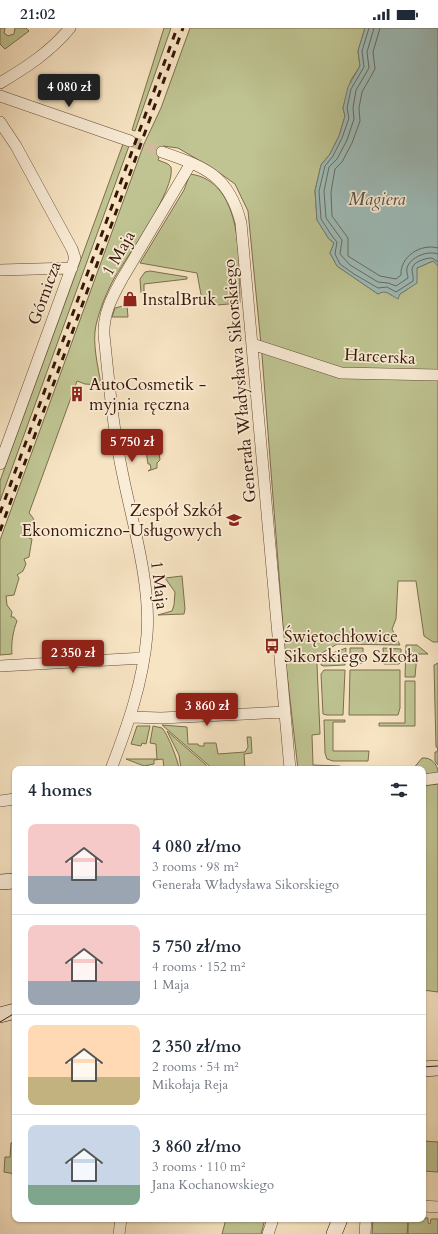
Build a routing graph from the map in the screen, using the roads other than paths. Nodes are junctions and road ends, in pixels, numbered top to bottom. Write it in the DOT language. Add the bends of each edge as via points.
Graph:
graph roads {
  1 [pos="70,28"];
  2 [pos="0,83"];
  3 [pos="0,96"];
  4 [pos="0,122"];
  5 [pos="130,141"];
  6 [pos="162,152"];
  7 [pos="191,163"];
  8 [pos="72,268"];
  9 [pos="0,270"];
  10 [pos="252,344"];
  11 [pos="438,375"];
  12 [pos="0,464"];
  13 [pos="144,658"];
  14 [pos="0,666"];
  15 [pos="285,712"];
  16 [pos="131,716"];
  17 [pos="112,766"];
  18 [pos="290,766"];
  19 [pos="438,778"];
  20 [pos="426,780"];
  21 [pos="12,799"];
  22 [pos="0,801"];
  23 [pos="12,881"];
  24 [pos="0,882"];
  25 [pos="12,1012"];
  26 [pos="0,1014"];
  27 [pos="438,1068"];
  28 [pos="426,1069"];
  29 [pos="426,1206"];
  30 [pos="438,1207"];
  31 [pos="121,1222"];
  32 [pos="272,1222"];
  33 [pos="339,1222"];
  34 [pos="366,1222"];
  35 [pos="119,1234"];
  36 [pos="268,1234"];
  37 [pos="334,1234"];
  38 [pos="365,1234"];
  1 -- 2 [label="street" via="37,60"];
  3 -- 5 [label="street"];
  4 -- 8 [label="street, Górnicza" via="16,146 72,249 75,258"];
  6 -- 7 [label="street, Generała Władysława Sikorskiego"];
  7 -- 10 [label="street, Generała Władysława Sikorskiego" via="212,172 222,182 238,211 244,246"];
  7 -- 13 [label="street, 1 Maja" via="113,295 104,322 118,451 146,592 147,627"];
  8 -- 9 [label="street"];
  8 -- 12 [label="street, Górnicza"];
  10 -- 11 [label="street, Harcerska" via="341,373"];
  10 -- 15 [label="street, Generała Władysława Sikorskiego"];
  13 -- 14 [label="street"];
  13 -- 16 [label="street, 1 Maja"];
  15 -- 16 [label="street" via="161,718"];
  15 -- 18 [label="street, Generała Władysława Sikorskiego"];
  16 -- 17 [label="street, 1 Maja"];
  19 -- 20 [label="street"];
  21 -- 22 [label="street"];
  23 -- 24 [label="street"];
  25 -- 26 [label="street"];
  27 -- 28 [label="street"];
  29 -- 30 [label="street"];
  31 -- 35 [label="street"];
  32 -- 36 [label="street"];
  33 -- 37 [label="street"];
  34 -- 38 [label="street"];
}
